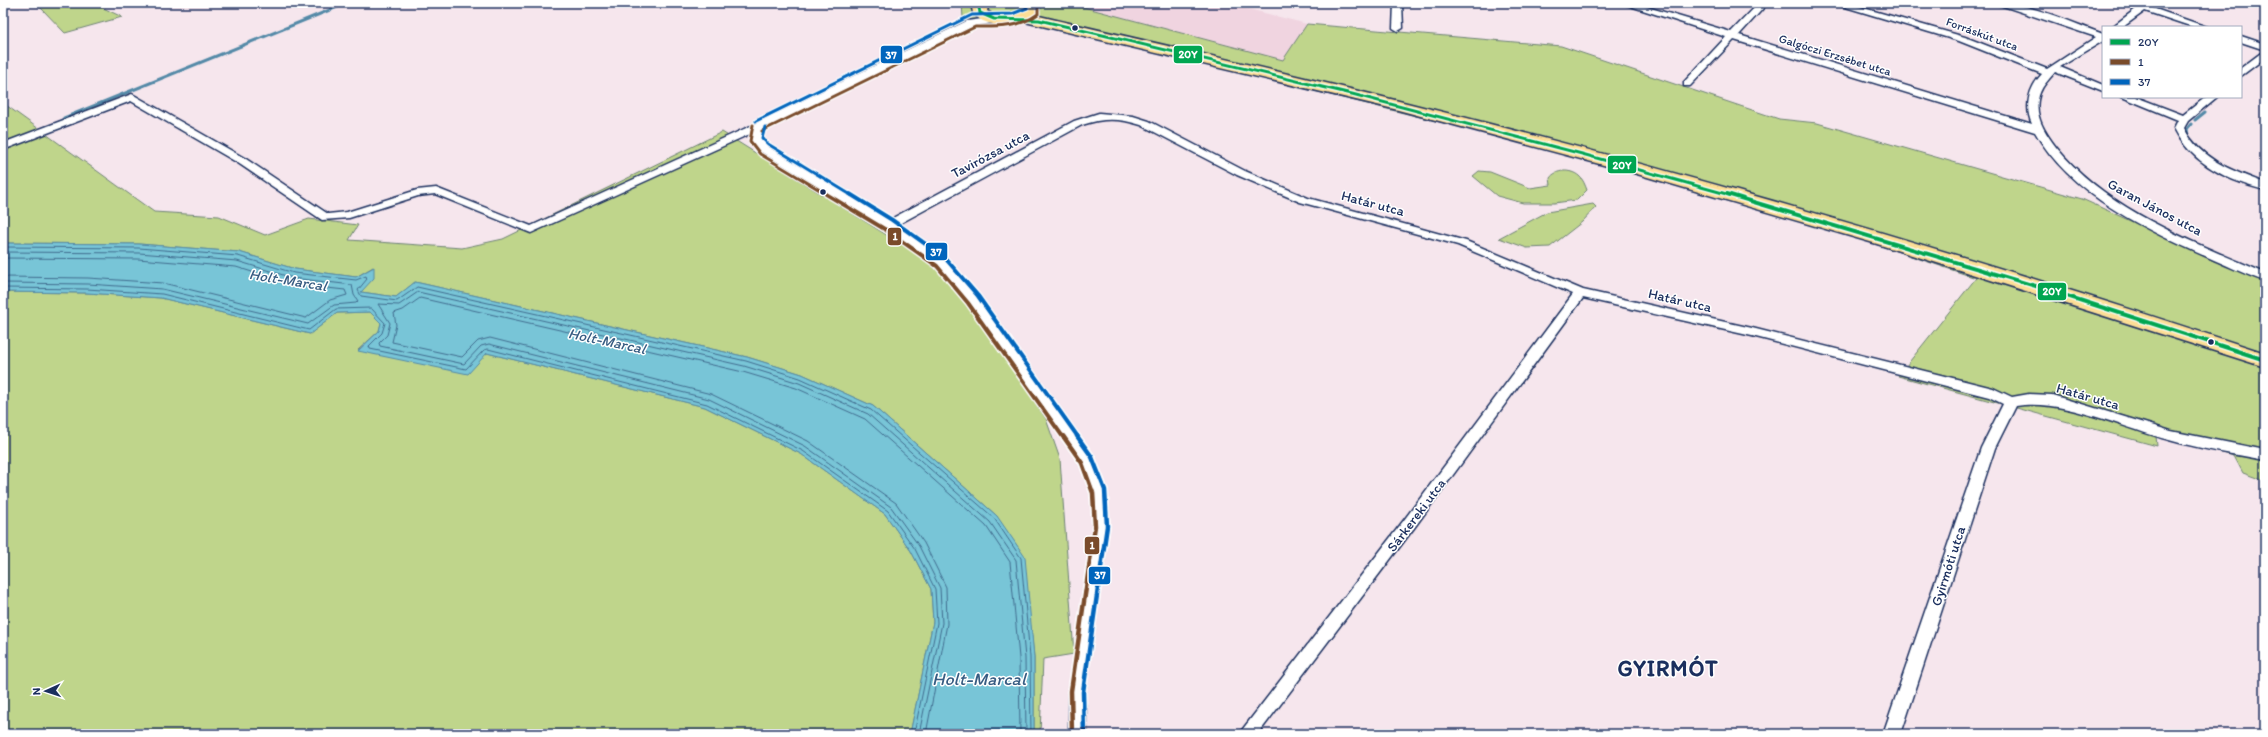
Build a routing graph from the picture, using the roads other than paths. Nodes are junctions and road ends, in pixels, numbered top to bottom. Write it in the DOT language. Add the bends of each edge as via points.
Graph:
graph roads {
  1 [pos="1398,3"];
  2 [pos="1625,3"];
  3 [pos="1764,3"];
  4 [pos="1836,3"];
  5 [pos="1998,3"];
  6 [pos="2129,3"];
  7 [pos="2143,8"];
  8 [pos="1029,9"];
  9 [pos="977,10"];
  10 [pos="2118,26"];
  11 [pos="2199,26"];
  12 [pos="1398,28"];
  13 [pos="1730,36"];
  14 [pos="2102,37"];
  15 [pos="2102,38"];
  16 [pos="2242,39"];
  17 [pos="2265,47"];
  18 [pos="2265,53"];
  19 [pos="2051,70"];
  20 [pos="2242,72"];
  21 [pos="1687,84"];
  22 [pos="2102,88"];
  23 [pos="2130,98"];
  24 [pos="2211,98"];
  25 [pos="1107,116"];
  26 [pos="2184,119"];
  27 [pos="759,126"];
  28 [pos="2039,130"];
  29 [pos="3,147"];
  30 [pos="2265,188"];
  31 [pos="888,225"];
  32 [pos="2265,277"];
  33 [pos="1580,293"];
  34 [pos="2265,348"];
  35 [pos="2265,360"];
  36 [pos="2011,402"];
  37 [pos="2265,455"];
  38 [pos="1078,734"];
  39 [pos="1248,734"];
  40 [pos="1892,734"];
  1 -- 12 [label="street"];
  2 -- 13 [label="street, Galgóczi Erzsébet utca"];
  3 -- 13 [label="street"];
  4 -- 19 [label="street, Forráskút utca" via="1962,38"];
  5 -- 14 [label="street" via="2036,13"];
  6 -- 7 [label="street"];
  7 -- 10 [label="street"];
  7 -- 11 [label="street"];
  8 -- 9 [label="main road" via="997,20"];
  8 -- 34 [label="main road" via="1397,97 1644,162 1889,232"];
  8 -- 35 [label="main road" via="1643,170 1884,240"];
  9 -- 27 [label="street"];
  13 -- 21 [label="street"];
  13 -- 28 [label="street, Galgóczi Erzsébet utca"];
  15 -- 19 [label="street, Garan János utca"];
  16 -- 17 [label="street"];
  18 -- 20 [label="street"];
  19 -- 22 [label="street, Forráskút utca"];
  19 -- 28 [label="street, Garan János utca" via="2038,85 2030,109"];
  23 -- 26 [label="street"];
  24 -- 26 [label="street"];
  25 -- 31 [label="street, Tavirózsa utca" via="1078,123"];
  25 -- 33 [label="street, Határ utca" via="1129,118 1145,124 1241,173 1304,200 1462,243"];
  26 -- 30 [label="street" via="2179,128 2182,138 2190,148 2205,160 2231,174"];
  27 -- 29 [label="street" via="531,230 436,191 417,193 348,215 326,218 242,161 132,98"];
  27 -- 31 [label="street" via="756,139 764,149"];
  28 -- 32 [label="street, Garan János utca" via="2057,158 2088,187 2117,206 2205,251"];
  31 -- 38 [label="street" via="941,262 973,299 1087,460 1095,476 1099,492 1101,526 1077,692"];
  33 -- 36 [label="street, Határ utca" via="1752,332 1992,393"];
  33 -- 39 [label="street, Sárkereki utca" via="1409,524"];
  36 -- 37 [label="street, Határ utca" via="2029,399 2052,400 2171,436"];
  36 -- 40 [label="street, Gyirmóti utca" via="1988,448"];
}
